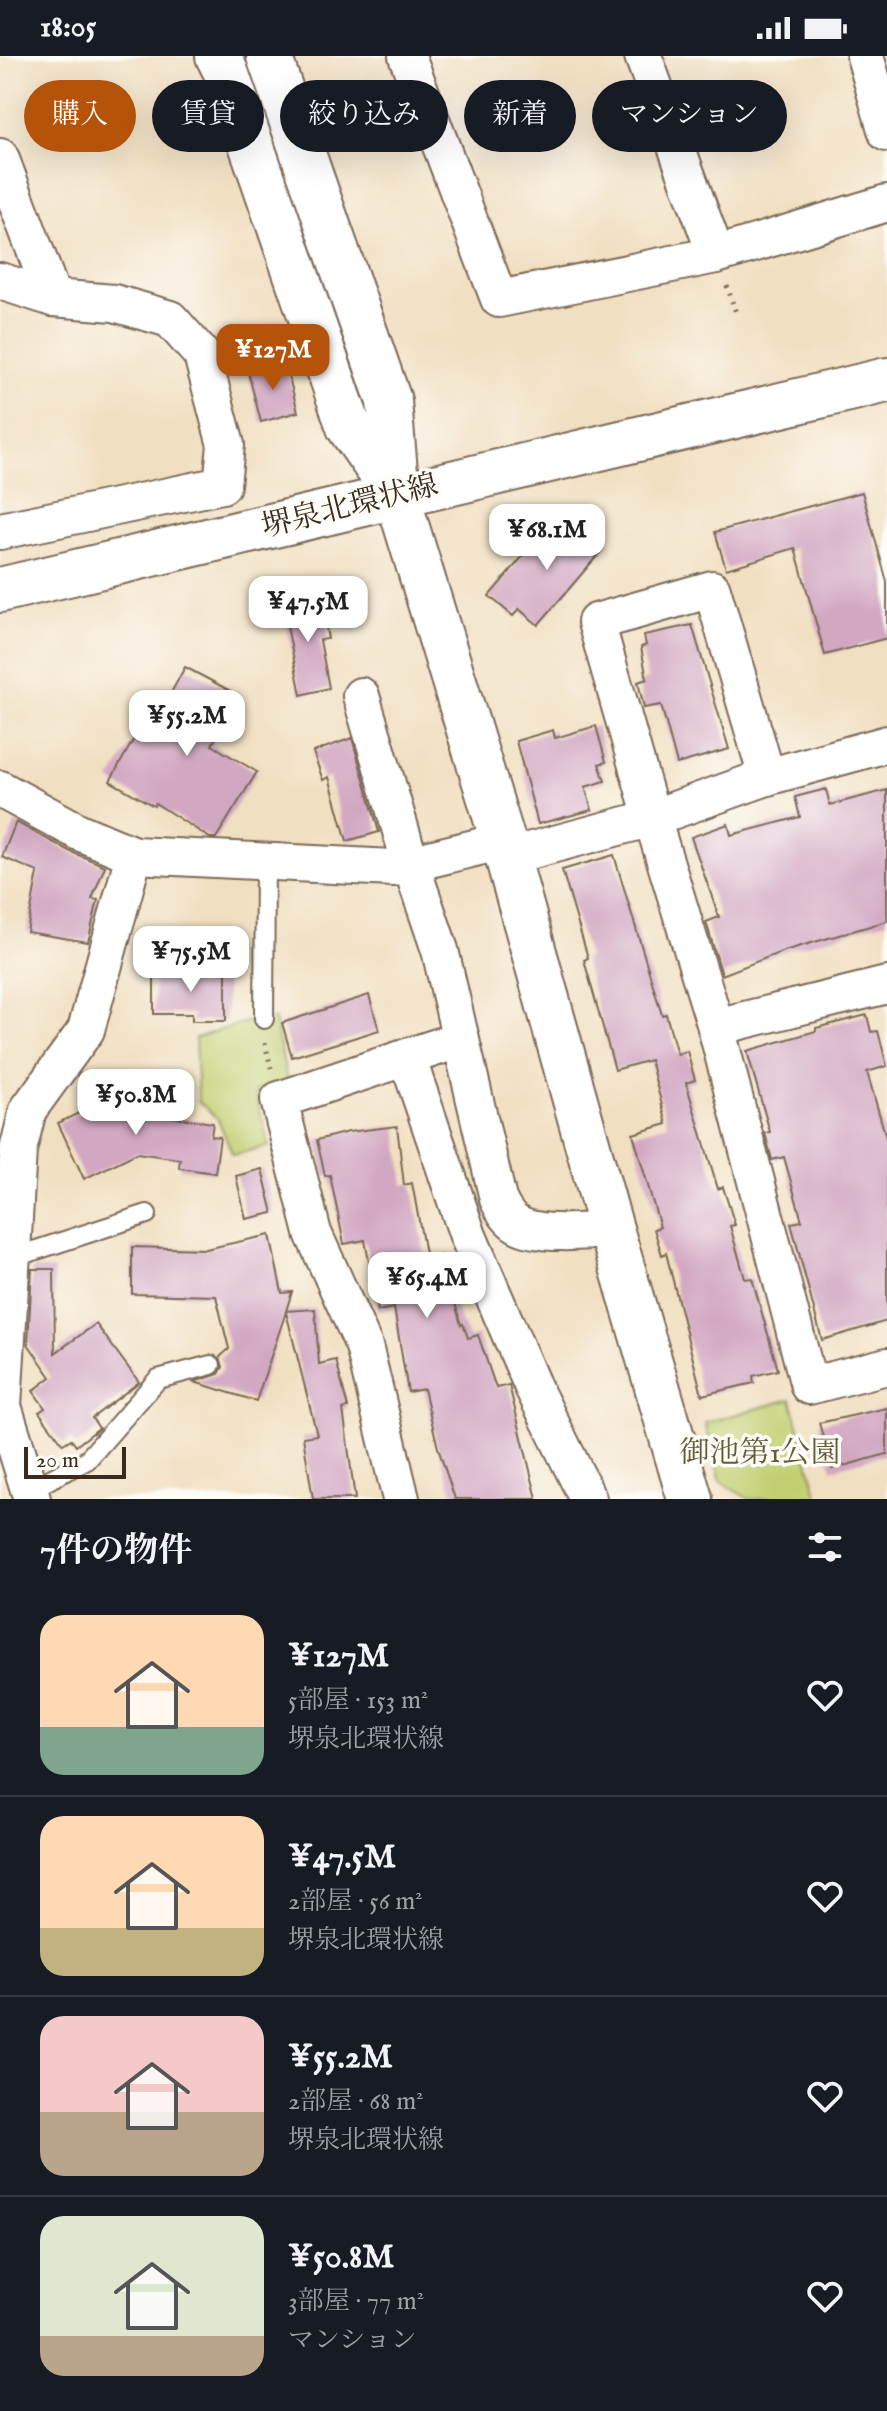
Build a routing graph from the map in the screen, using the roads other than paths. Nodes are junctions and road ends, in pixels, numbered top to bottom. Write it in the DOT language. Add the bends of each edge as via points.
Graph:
graph roads {
  1 [pos="218,56"];
  2 [pos="269,56"];
  3 [pos="407,56"];
  4 [pos="643,56"];
  5 [pos="865,56"];
  6 [pos="887,133"];
  7 [pos="0,157"];
  8 [pos="887,203"];
  9 [pos="716,255"];
  10 [pos="0,281"];
  11 [pos="53,298"];
  12 [pos="887,380"];
  13 [pos="397,495"];
  14 [pos="0,531"];
  15 [pos="0,590"];
  16 [pos="361,696"];
  17 [pos="887,744"];
  18 [pos="767,777"];
  19 [pos="0,789"];
  20 [pos="652,818"];
  21 [pos="505,849"];
  22 [pos="134,855"];
  23 [pos="265,861"];
  24 [pos="411,865"];
  25 [pos="887,985"];
  26 [pos="264,1019"];
  27 [pos="716,1027"];
  28 [pos="461,1039"];
  29 [pos="407,1057"];
  30 [pos="147,1214"];
  31 [pos="611,1229"];
  32 [pos="6,1251"];
  33 [pos="4,1325"];
  34 [pos="211,1365"];
  35 [pos="887,1366"];
  36 [pos="32,1494"];
  37 [pos="401,1499"];
  38 [pos="588,1499"];
  39 [pos="690,1499"];
  1 -- 13 [label="street" via="349,427"];
  2 -- 13 [label="street" via="389,401"];
  3 -- 9 [label="street" via="499,299"];
  4 -- 9 [label="street"];
  5 -- 6 [label="street"];
  7 -- 11 [label="street"];
  8 -- 9 [label="street"];
  10 -- 11 [label="street"];
  11 -- 14 [label="street" via="114,303 170,319 202,355 226,445 222,485"];
  12 -- 13 [label="street, 堺泉北環状線"];
  13 -- 15 [label="street, 堺泉北環状線"];
  13 -- 21 [label="street"];
  16 -- 24 [label="street"];
  17 -- 18 [label="street"];
  18 -- 20 [label="street"];
  18 -- 20 [label="street" via="712,589 596,622"];
  19 -- 22 [label="street"];
  20 -- 21 [label="street"];
  20 -- 27 [label="street"];
  21 -- 24 [label="street"];
  21 -- 31 [label="street"];
  22 -- 23 [label="street"];
  22 -- 32 [label="street" via="86,1030 28,1110"];
  23 -- 24 [label="street"];
  23 -- 26 [label="lane"];
  24 -- 28 [label="street" via="440,950"];
  25 -- 27 [label="street"];
  27 -- 35 [label="street" via="809,1386"];
  28 -- 29 [label="street"];
  28 -- 31 [label="street" via="505,1213 517,1225 565,1234"];
  29 -- 37 [label="street" via="279,1100 313,1233 364,1346"];
  29 -- 38 [label="street" via="468,1236"];
  30 -- 32 [label="lane"];
  31 -- 39 [label="street"];
  32 -- 33 [label="street"];
  33 -- 36 [label="street" via="3,1406"];
  34 -- 36 [label="lane" via="158,1379 87,1460"];
}
